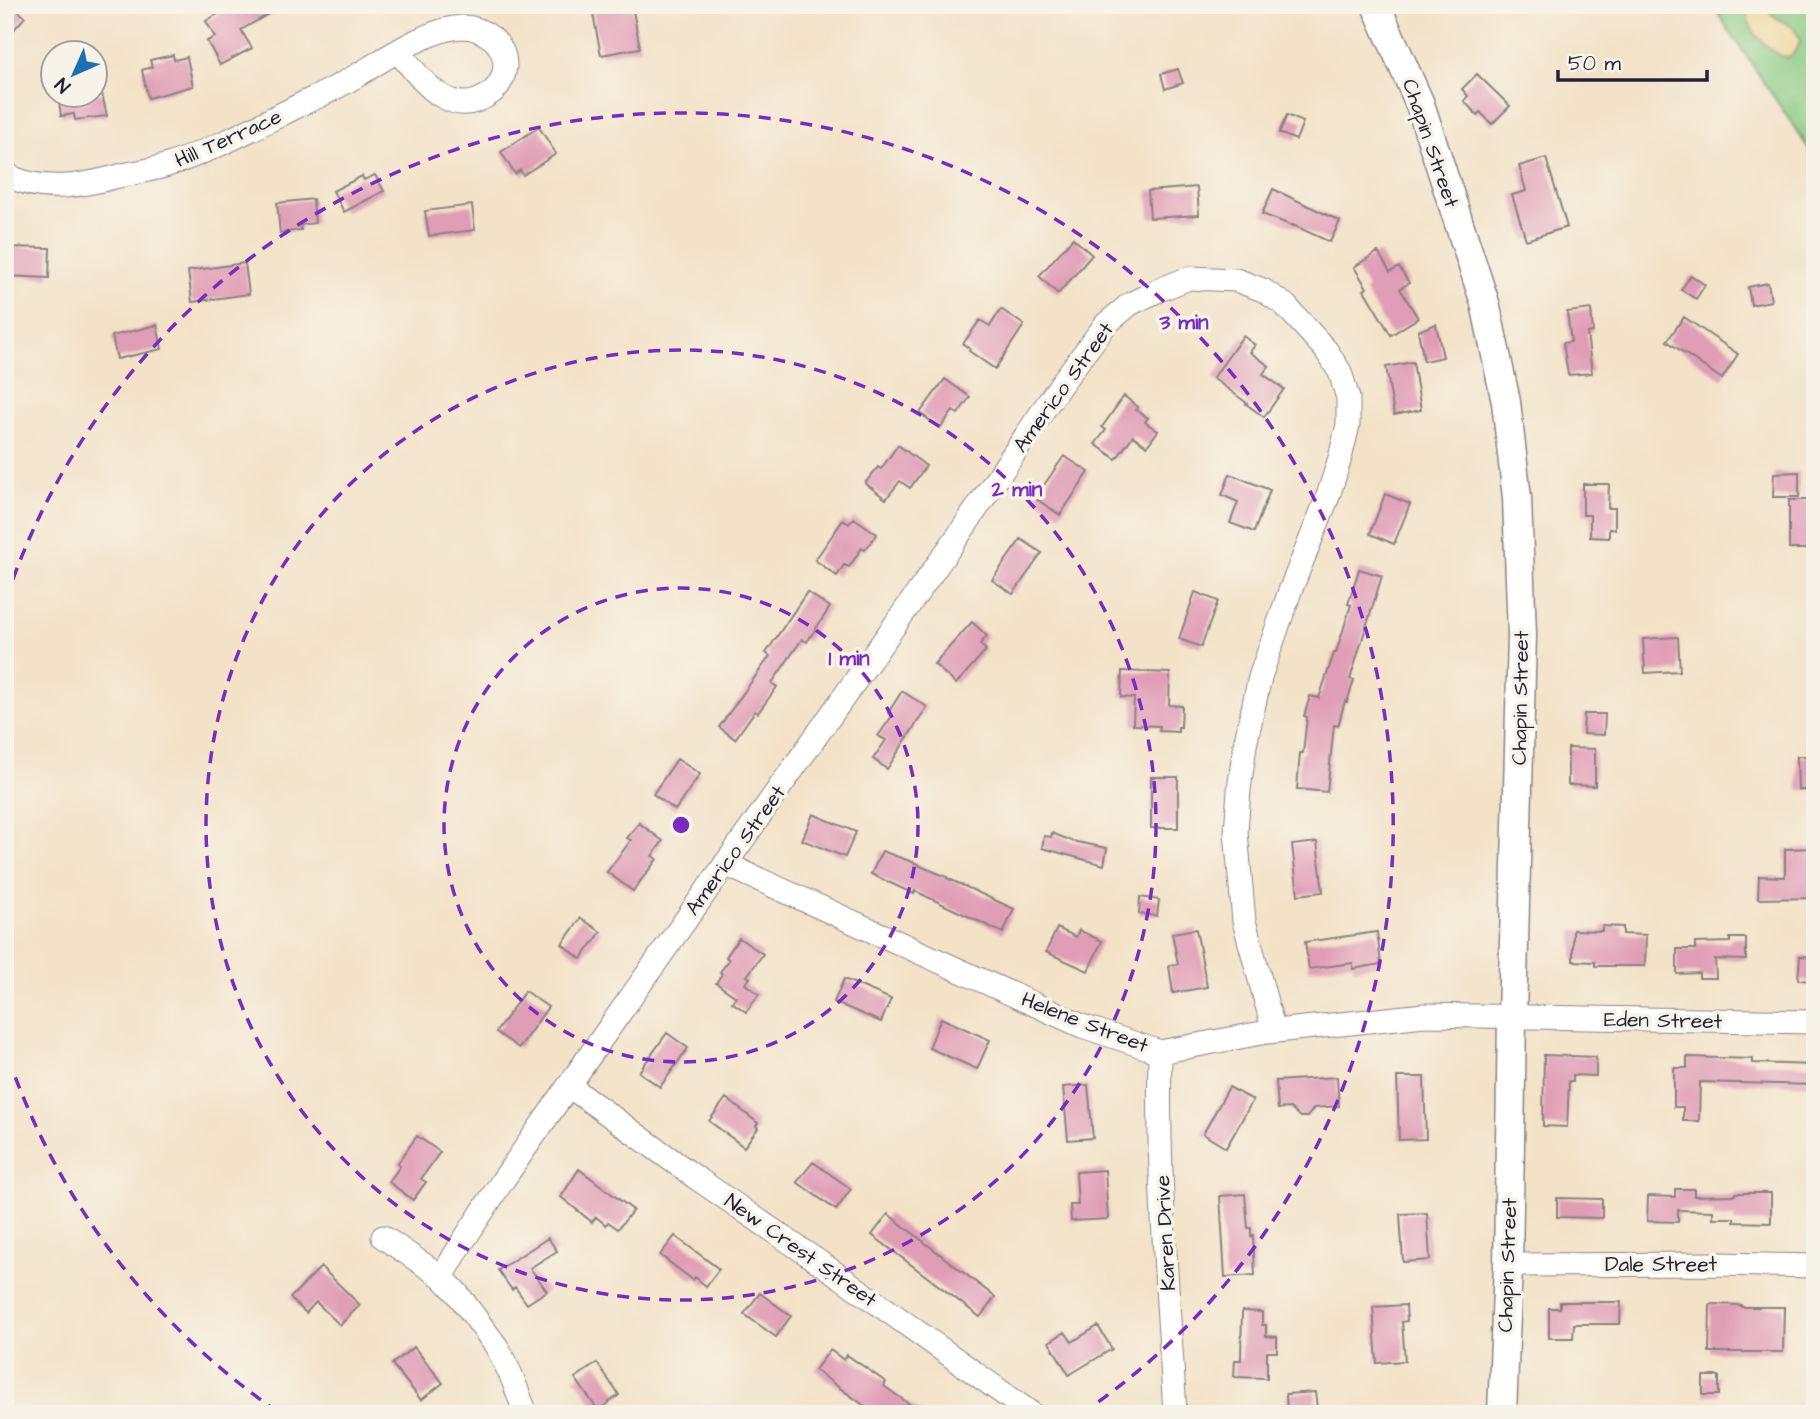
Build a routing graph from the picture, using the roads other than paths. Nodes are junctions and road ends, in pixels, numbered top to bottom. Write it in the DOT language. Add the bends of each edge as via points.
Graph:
graph roads {
  1 [pos="1376,5"];
  2 [pos="398,51"];
  3 [pos="5,174"];
  4 [pos="725,864"];
  5 [pos="1512,1018"];
  6 [pos="1815,1022"];
  7 [pos="1274,1031"];
  8 [pos="1160,1052"];
  9 [pos="569,1086"];
  10 [pos="383,1237"];
  11 [pos="1508,1265"];
  12 [pos="1815,1266"];
  13 [pos="442,1277"];
  14 [pos="526,1414"];
  15 [pos="1032,1414"];
  16 [pos="1175,1414"];
  17 [pos="1502,1414"];
  1 -- 5 [label="main road, Chapin Street" via="1420,104 1485,303 1506,402 1517,498 1522,635"];
  2 -- 3 [label="street, Hill Terrace" via="325,93 212,149 168,165 84,185 31,185"];
  4 -- 7 [label="street, Americo Street" via="1106,324 1130,304 1189,278 1236,280 1263,290 1305,325 1340,372 1348,398 1348,425 1328,496 1260,677 1239,790 1236,832 1244,921"];
  4 -- 8 [label="street, Helene Street" via="1082,1026"];
  4 -- 9 [label="street, Americo Street"];
  5 -- 6 [label="street, Eden Street"];
  5 -- 7 [label="street, Helene Street" via="1424,1015"];
  5 -- 11 [label="main road, Chapin Street"];
  7 -- 8 [label="street, Helene Street"];
  8 -- 16 [label="street, Karen Drive"];
  9 -- 13 [label="street, Americo Street"];
  9 -- 15 [label="street, New Crest Street"];
  10 -- 13 [label="street"];
  11 -- 12 [label="street, Dale Street"];
  11 -- 17 [label="main road, Chapin Street"];
  13 -- 14 [label="street" via="496,1347"];
}
